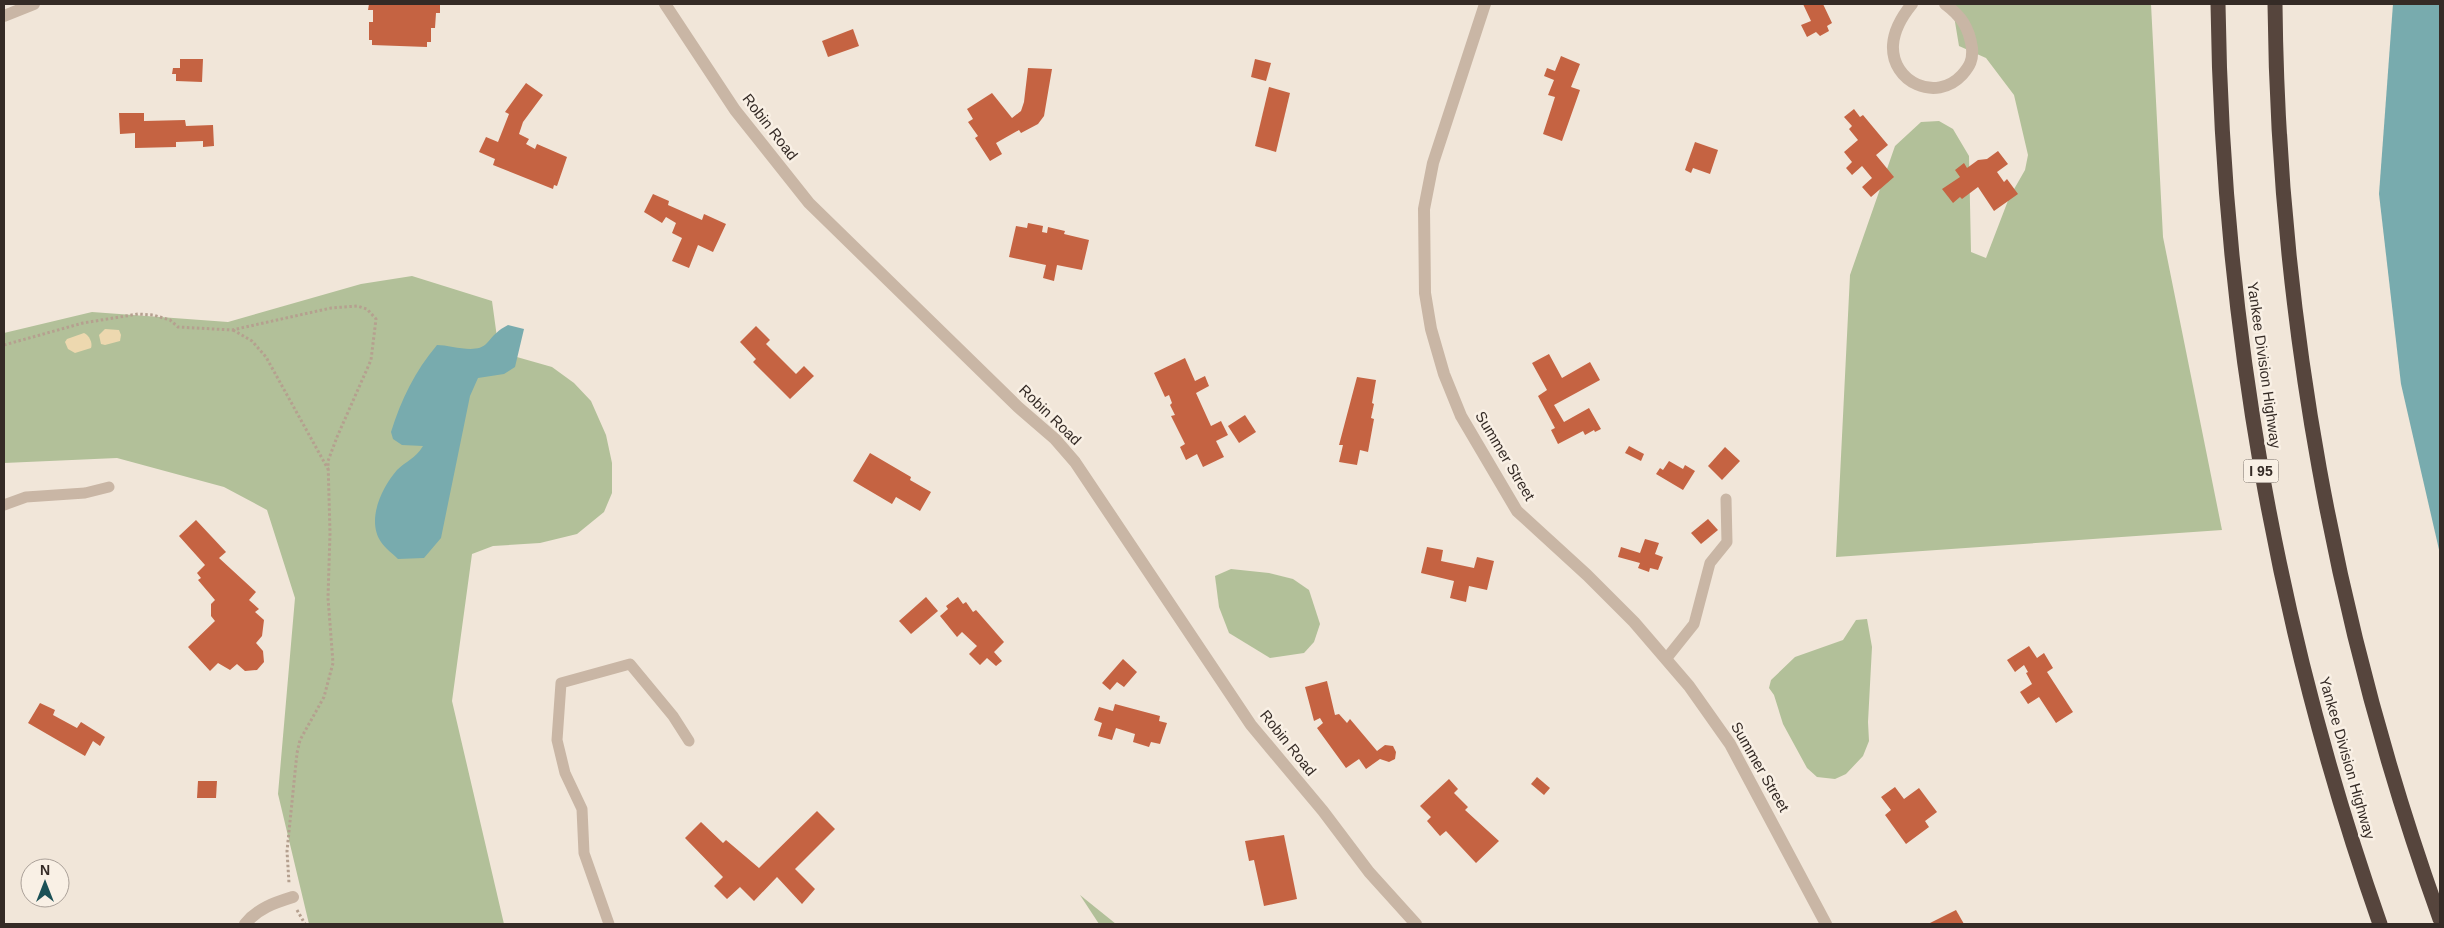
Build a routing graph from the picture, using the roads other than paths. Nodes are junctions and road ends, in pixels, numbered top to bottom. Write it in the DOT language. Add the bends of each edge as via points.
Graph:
graph roads {
  1 [pos="34,4"];
  2 [pos="665,4"];
  3 [pos="1485,4"];
  4 [pos="1912,4"];
  5 [pos="1945,4"];
  6 [pos="2218,4"];
  7 [pos="2275,4"];
  8 [pos="4,16"];
  9 [pos="109,487"];
  10 [pos="1726,499"];
  11 [pos="4,505"];
  12 [pos="1666,659"];
  13 [pos="689,742"];
  14 [pos="293,897"];
  15 [pos="2440,919"];
  16 [pos="1824,923"];
  17 [pos="245,924"];
  18 [pos="609,924"];
  19 [pos="1416,924"];
  20 [pos="2380,924"];
  1 -- 8 [label="street"];
  2 -- 19 [label="street, Robin Road" via="735,110 810,203 1075,462 1251,725 1323,811 1368,872"];
  3 -- 12 [label="street, Summer Street" via="1433,163 1424,209 1425,293 1431,329 1461,416 1517,511 1587,575"];
  4 -- 5 [label="street" via="1896,30 1895,60 1901,74 1928,89 1943,87 1957,80 1970,66 1970,34 1964,20"];
  6 -- 20 [label="highway, Yankee Division Highway / I 95" via="2223,152 2235,281 2264,494 2287,605 2320,734"];
  7 -- 15 [label="highway" via="2278,103 2289,244 2318,463 2376,719"];
  9 -- 11 [label="lane" via="85,493 26,497"];
  10 -- 12 [label="lane" via="1727,542 1710,563 1694,624"];
  12 -- 16 [label="street, Summer Street" via="1730,744"];
  13 -- 18 [label="lane" via="673,716 630,664 561,683 557,740 565,773 582,809 584,853"];
  14 -- 17 [label="street" via="254,913"];
}
